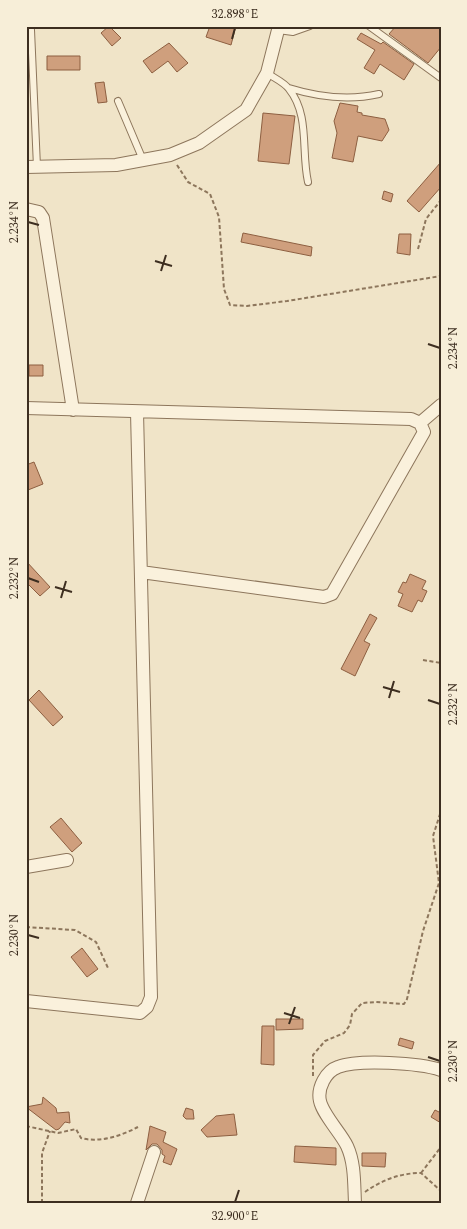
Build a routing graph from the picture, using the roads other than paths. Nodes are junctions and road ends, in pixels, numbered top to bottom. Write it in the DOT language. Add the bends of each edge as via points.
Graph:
graph roads {
  1 [pos="310,26"];
  2 [pos="369,26"];
  3 [pos="278,28"];
  4 [pos="31,30"];
  5 [pos="267,73"];
  6 [pos="441,78"];
  7 [pos="289,88"];
  8 [pos="379,94"];
  9 [pos="118,101"];
  10 [pos="143,160"];
  11 [pos="32,167"];
  12 [pos="308,182"];
  13 [pos="26,209"];
  14 [pos="441,405"];
  15 [pos="26,408"];
  16 [pos="73,410"];
  17 [pos="138,412"];
  18 [pos="420,423"];
  19 [pos="141,572"];
  20 [pos="67,860"];
  21 [pos="26,867"];
  22 [pos="26,1002"];
  23 [pos="441,1070"];
  24 [pos="154,1152"];
  25 [pos="355,1201"];
  26 [pos="137,1203"];
  1 -- 3 [label="lane" via="294,32"];
  2 -- 6 [label="lane"];
  3 -- 5 [label="street"];
  4 -- 11 [label="lane"];
  5 -- 7 [label="lane"];
  5 -- 10 [label="street" via="246,110 199,143 170,155"];
  7 -- 8 [label="lane" via="314,96 361,98"];
  7 -- 12 [label="lane" via="303,113 304,163"];
  9 -- 10 [label="lane"];
  10 -- 11 [label="street" via="116,165"];
  13 -- 16 [label="street" via="40,212 43,218"];
  14 -- 18 [label="street"];
  15 -- 16 [label="street"];
  16 -- 17 [label="street"];
  17 -- 18 [label="street" via="411,419"];
  17 -- 19 [label="street"];
  18 -- 19 [label="street" via="424,432 332,594 324,596"];
  19 -- 22 [label="street" via="151,997 140,1013"];
  20 -- 21 [label="street"];
  23 -- 25 [label="street" via="426,1065 373,1063 339,1066 329,1072 319,1089 320,1102 347,1145 353,1163"];
  24 -- 26 [label="street"];
}
